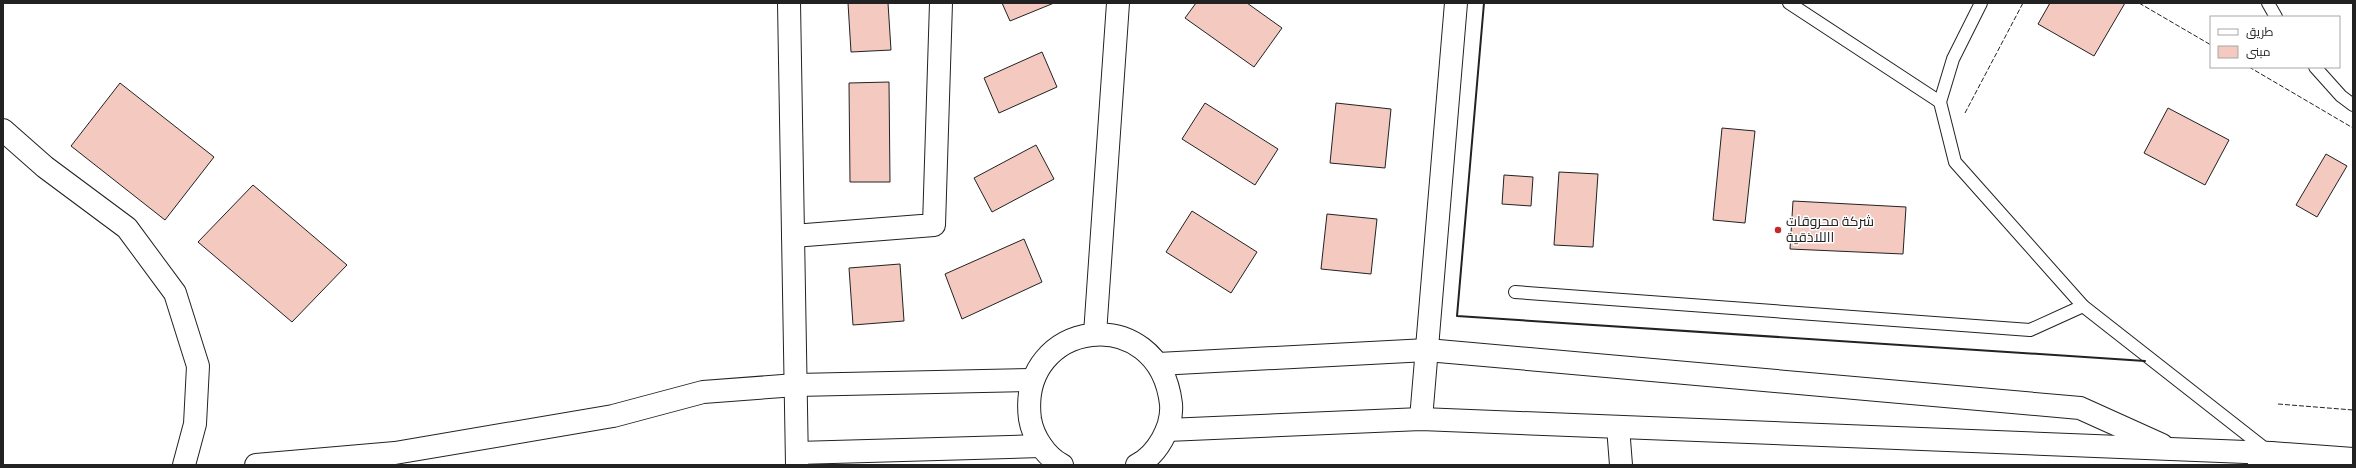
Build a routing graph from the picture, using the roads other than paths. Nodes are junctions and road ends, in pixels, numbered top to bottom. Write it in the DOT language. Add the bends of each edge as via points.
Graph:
graph roads {
  1 [pos="789,3"];
  2 [pos="941,3"];
  3 [pos="1118,3"];
  4 [pos="1456,3"];
  5 [pos="1789,3"];
  6 [pos="1981,3"];
  7 [pos="2268,3"];
  8 [pos="2275,16"];
  9 [pos="2316,68"];
  10 [pos="1940,102"];
  11 [pos="2353,105"];
  12 [pos="3,130"];
  13 [pos="793,236"];
  14 [pos="1515,292"];
  15 [pos="2083,306"];
  16 [pos="1096,334"];
  17 [pos="1427,350"];
  18 [pos="1158,364"];
  19 [pos="1033,380"];
  20 [pos="796,385"];
  21 [pos="1422,419"];
  22 [pos="1618,427"];
  23 [pos="1167,430"];
  24 [pos="1041,446"];
  25 [pos="2172,449"];
  26 [pos="797,459"];
  27 [pos="2353,459"];
  28 [pos="2266,461"];
  29 [pos="183,464"];
  30 [pos="256,465"];
  31 [pos="1062,465"];
  32 [pos="1137,465"];
  33 [pos="1621,465"];
  1 -- 13 [label="street"];
  2 -- 13 [label="street" via="934,225"];
  3 -- 16 [label="street"];
  4 -- 17 [label="street"];
  5 -- 10 [label="lane"];
  6 -- 10 [label="lane" via="1953,59"];
  7 -- 8 [label="lane"];
  9 -- 11 [label="lane" via="2341,96"];
  10 -- 15 [label="lane" via="1955,162"];
  12 -- 29 [label="street" via="45,167 127,228 175,293 198,366 195,424"];
  13 -- 20 [label="street"];
  14 -- 15 [label="lane" via="2030,330"];
  15 -- 28 [label="lane"];
  16 -- 18 [label="street" via="1119,336 1141,347"];
  16 -- 19 [label="street" via="1076,338 1057,348 1043,362"];
  17 -- 18 [label="street"];
  17 -- 21 [label="street"];
  17 -- 25 [label="street" via="2080,408"];
  18 -- 23 [label="street" via="1168,385 1171,409"];
  19 -- 20 [label="street"];
  19 -- 24 [label="street" via="1028,403 1031,425"];
  20 -- 26 [label="street"];
  20 -- 30 [label="street" via="703,392 612,416 395,453"];
  21 -- 22 [label="street"];
  21 -- 23 [label="street"];
  22 -- 25 [label="street"];
  22 -- 33 [label="street"];
  23 -- 32 [label="street" via="1157,448"];
  24 -- 26 [label="street"];
  24 -- 31 [label="street"];
  25 -- 28 [label="street"];
  27 -- 28 [label="street"];
}
